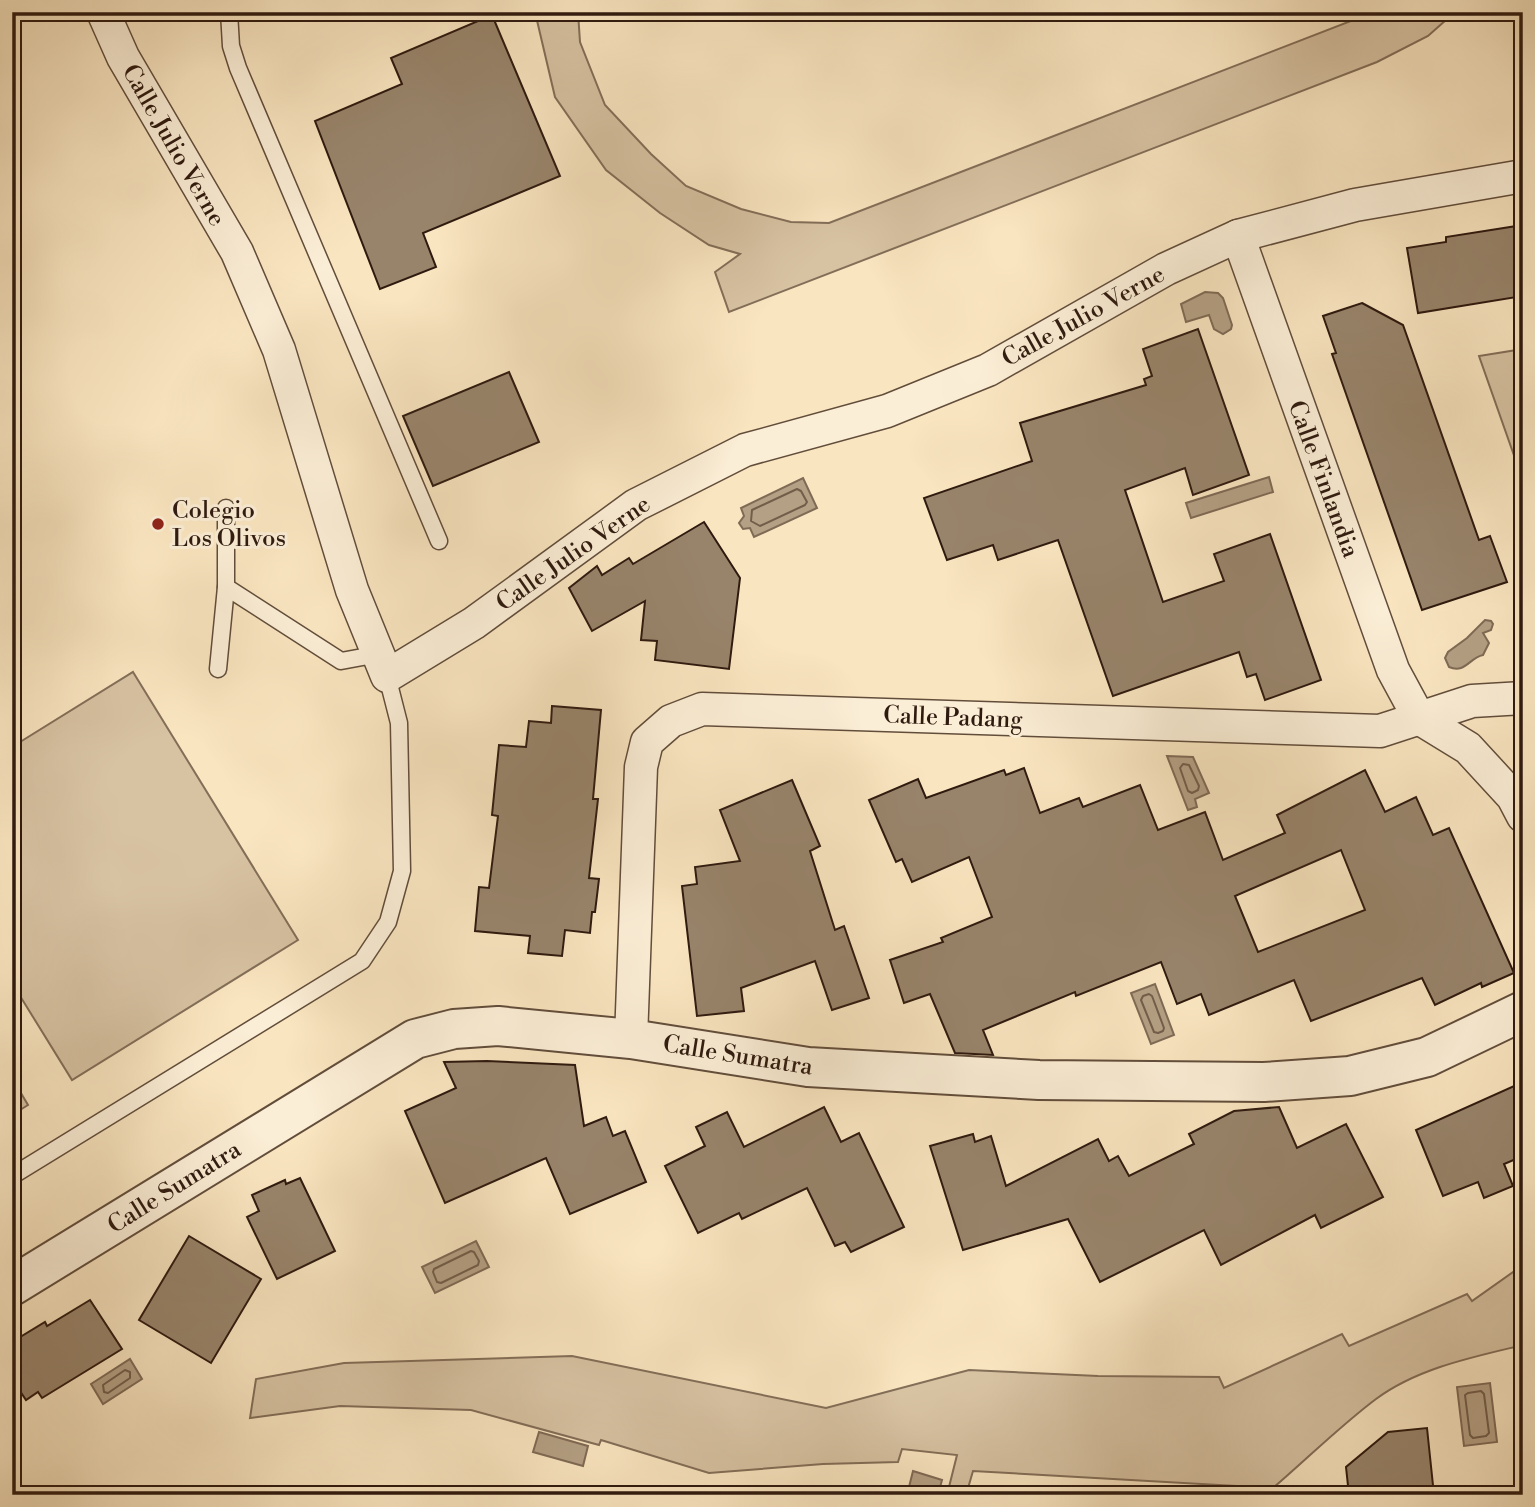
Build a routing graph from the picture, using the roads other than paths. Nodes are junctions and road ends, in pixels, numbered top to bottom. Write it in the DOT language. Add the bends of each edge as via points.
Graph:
graph roads {
  1 [pos="103,12"];
  2 [pos="229,12"];
  3 [pos="1523,176"];
  4 [pos="1238,236"];
  5 [pos="226,508"];
  6 [pos="439,541"];
  7 [pos="226,587"];
  8 [pos="383,665"];
  9 [pos="218,669"];
  10 [pos="1523,698"];
  11 [pos="1419,718"];
  12 [pos="1523,816"];
  13 [pos="1523,1011"];
  14 [pos="631,1039"];
  15 [pos="12,1176"];
  16 [pos="12,1286"];
  1 -- 8 [label="street, Calle Julio Verne" via="122,57 242,264 279,350 352,590"];
  2 -- 6 [label="lane" via="238,68"];
  3 -- 4 [label="street, Calle Julio Verne" via="1355,205"];
  4 -- 8 [label="street, Calle Julio Verne" via="1166,269 988,370 887,411 745,450 636,505 474,623"];
  4 -- 11 [label="street, Calle Finlandia" via="1393,670"];
  5 -- 7 [label="lane"];
  7 -- 8 [label="lane" via="341,661"];
  7 -- 9 [label="lane"];
  8 -- 15 [label="lane" via="399,723 402,871 388,922 362,961"];
  10 -- 11 [label="street, Calle Padang" via="1472,701"];
  11 -- 12 [label="street" via="1468,748 1513,797"];
  11 -- 14 [label="street, Calle Padang" via="1380,731 702,709 671,722 647,742 641,767"];
  13 -- 14 [label="street, Calle Sumatra" via="1427,1057 1350,1076 1264,1082 1040,1080 808,1067"];
  14 -- 16 [label="street, Calle Sumatra" via="498,1026 454,1029 415,1039"];
}
